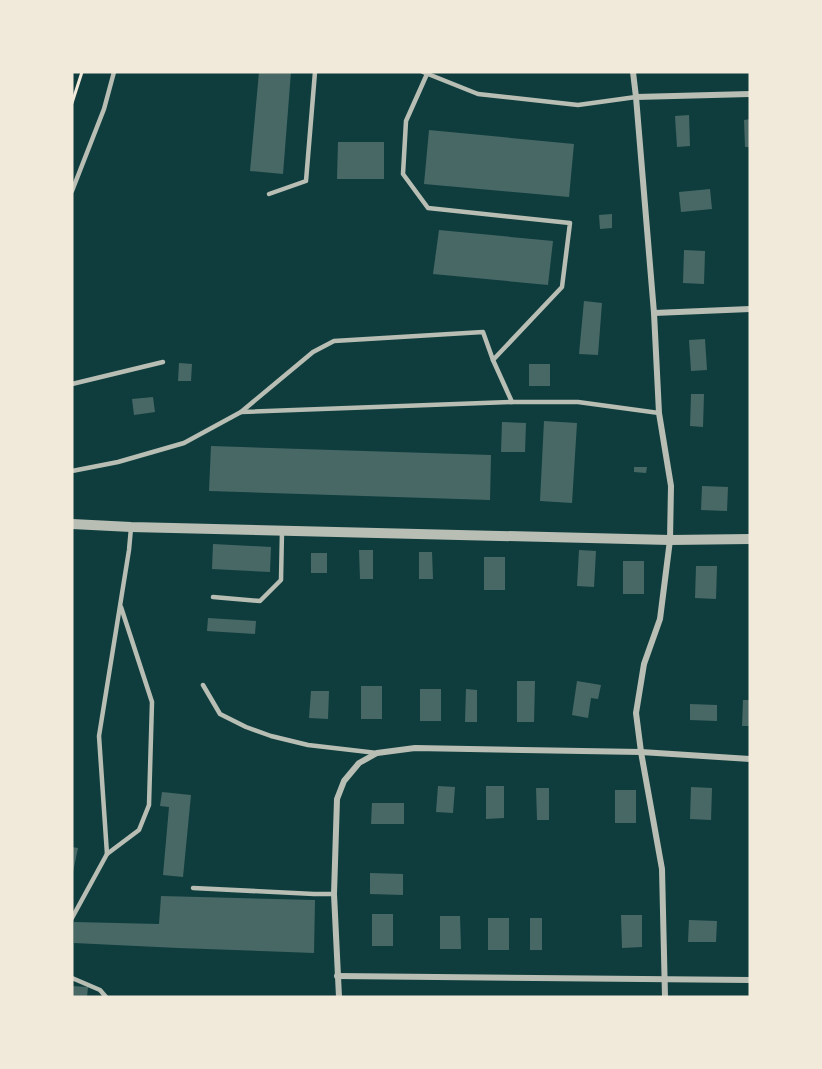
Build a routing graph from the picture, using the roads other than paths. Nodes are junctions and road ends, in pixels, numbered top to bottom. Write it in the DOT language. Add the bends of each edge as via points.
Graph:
graph roads {
  1 [pos="114,72"];
  2 [pos="315,72"];
  3 [pos="633,72"];
  4 [pos="425,73"];
  5 [pos="750,94"];
  6 [pos="636,97"];
  7 [pos="72,191"];
  8 [pos="269,194"];
  9 [pos="750,309"];
  10 [pos="654,313"];
  11 [pos="492,360"];
  12 [pos="163,362"];
  13 [pos="72,384"];
  14 [pos="512,402"];
  15 [pos="241,412"];
  16 [pos="659,413"];
  17 [pos="72,471"];
  18 [pos="72,524"];
  19 [pos="130,527"];
  20 [pos="282,531"];
  21 [pos="750,539"];
  22 [pos="670,540"];
  23 [pos="213,597"];
  24 [pos="120,606"];
  25 [pos="203,685"];
  26 [pos="641,752"];
  27 [pos="377,753"];
  28 [pos="750,759"];
  29 [pos="107,854"];
  30 [pos="193,888"];
  31 [pos="334,894"];
  32 [pos="72,918"];
  33 [pos="337,976"];
  34 [pos="72,978"];
  35 [pos="664,979"];
  36 [pos="750,980"];
  37 [pos="106,997"];
  38 [pos="339,997"];
  39 [pos="664,997"];
  1 -- 7 [label="lane"];
  2 -- 8 [label="lane" via="306,181"];
  3 -- 6 [label="street"];
  4 -- 6 [label="lane" via="478,94 578,105"];
  4 -- 11 [label="lane" via="406,122 403,174 428,208 570,223 562,287"];
  5 -- 6 [label="street"];
  6 -- 10 [label="street"];
  9 -- 10 [label="street"];
  10 -- 16 [label="street"];
  11 -- 14 [label="lane"];
  11 -- 15 [label="lane" via="483,332 334,341 313,352"];
  12 -- 13 [label="lane"];
  14 -- 15 [label="lane"];
  14 -- 16 [label="lane" via="578,402"];
  15 -- 17 [label="lane" via="184,443"];
  16 -- 22 [label="street" via="671,486"];
  18 -- 19 [label="street"];
  19 -- 20 [label="street"];
  19 -- 24 [label="lane"];
  20 -- 22 [label="street"];
  20 -- 23 [label="lane" via="281,580 260,601"];
  21 -- 22 [label="street"];
  22 -- 26 [label="street" via="660,619 644,664 636,713"];
  24 -- 29 [label="lane" via="99,736"];
  24 -- 29 [label="lane" via="152,702 149,805 140,830"];
  25 -- 27 [label="lane" via="220,714 246,727 308,745"];
  26 -- 27 [label="street" via="414,748"];
  26 -- 28 [label="street"];
  26 -- 35 [label="street" via="662,868"];
  27 -- 31 [label="street" via="359,764 344,781 337,799"];
  29 -- 32 [label="lane"];
  30 -- 31 [label="lane"];
  31 -- 33 [label="street"];
  33 -- 35 [label="street"];
  33 -- 38 [label="street"];
  34 -- 37 [label="lane" via="100,990"];
  35 -- 36 [label="street"];
  35 -- 39 [label="street"];
}
